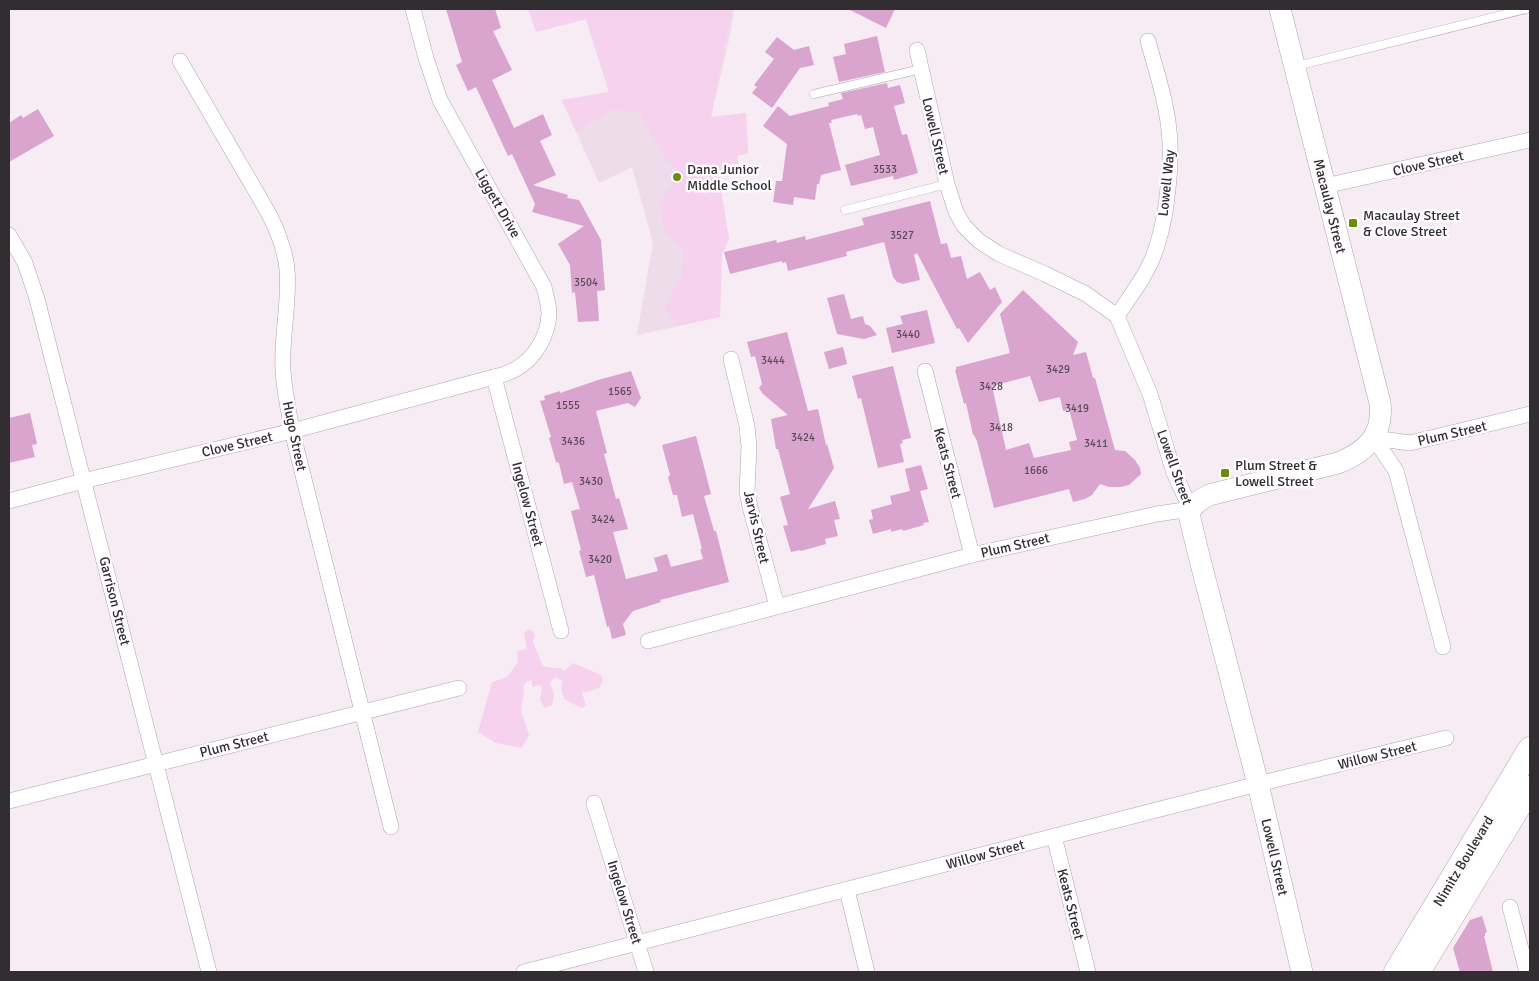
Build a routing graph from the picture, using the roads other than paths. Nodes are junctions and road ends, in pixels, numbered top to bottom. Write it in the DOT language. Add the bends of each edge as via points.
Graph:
graph roads {
  1 [pos="413,9"];
  2 [pos="1280,9"];
  3 [pos="1526,9"];
  4 [pos="1148,41"];
  5 [pos="917,50"];
  6 [pos="180,61"];
  7 [pos="1294,67"];
  8 [pos="921,69"];
  9 [pos="814,94"];
  10 [pos="1530,140"];
  11 [pos="947,184"];
  12 [pos="1325,186"];
  13 [pos="845,210"];
  14 [pos="9,235"];
  15 [pos="1117,316"];
  16 [pos="731,358"];
  17 [pos="924,371"];
  18 [pos="494,377"];
  19 [pos="1530,414"];
  20 [pos="292,431"];
  21 [pos="1374,438"];
  22 [pos="83,481"];
  23 [pos="9,501"];
  24 [pos="1191,509"];
  25 [pos="972,555"];
  26 [pos="777,606"];
  27 [pos="561,631"];
  28 [pos="648,641"];
  29 [pos="1443,647"];
  30 [pos="459,688"];
  31 [pos="361,712"];
  32 [pos="1446,738"];
  33 [pos="1530,749"];
  34 [pos="156,763"];
  35 [pos="1258,784"];
  36 [pos="1530,788"];
  37 [pos="9,801"];
  38 [pos="594,803"];
  39 [pos="391,827"];
  40 [pos="1054,836"];
  41 [pos="847,890"];
  42 [pos="1510,907"];
  43 [pos="637,944"];
  44 [pos="209,972"];
  45 [pos="524,972"];
  46 [pos="646,972"];
  47 [pos="867,972"];
  48 [pos="1088,972"];
  49 [pos="1302,972"];
  50 [pos="1396,972"];
  51 [pos="1418,972"];
  52 [pos="1527,972"];
  1 -- 18 [label="street, Liggett Drive" via="440,100 540,279 546,296 547,326 536,350 517,368"];
  2 -- 7 [label="street, Macaulay Street"];
  3 -- 7 [label="lane"];
  4 -- 15 [label="street, Lowell Way" via="1169,130 1168,190 1153,256"];
  5 -- 8 [label="street, Lowell Street"];
  6 -- 20 [label="street, Hugo Street" via="278,234 287,269 283,370"];
  7 -- 12 [label="street, Macaulay Street"];
  8 -- 9 [label="lane"];
  8 -- 11 [label="street, Lowell Street"];
  10 -- 12 [label="street, Clove Street"];
  11 -- 13 [label="lane"];
  11 -- 15 [label="street, Lowell Street" via="964,226 987,247 1086,294"];
  12 -- 21 [label="street, Macaulay Street" via="1380,403 1380,420"];
  14 -- 22 [label="street, Garrison Street" via="25,263 38,299"];
  15 -- 24 [label="street, Lowell Street" via="1150,394 1174,473"];
  16 -- 26 [label="street, Jarvis Street" via="747,426 747,491"];
  17 -- 25 [label="street, Keats Street"];
  18 -- 20 [label="street, Clove Street"];
  18 -- 27 [label="street, Ingelow Street"];
  19 -- 21 [label="street, Plum Street" via="1410,443"];
  20 -- 22 [label="street, Clove Street"];
  20 -- 31 [label="street, Hugo Street"];
  21 -- 24 [label="street, Plum Street" via="1361,452 1344,461 1209,495"];
  21 -- 29 [label="street" via="1396,471"];
  22 -- 23 [label="street, Clove Street"];
  22 -- 34 [label="street, Garrison Street"];
  24 -- 25 [label="street, Plum Street"];
  24 -- 35 [label="street, Lowell Street" via="1190,520"];
  25 -- 26 [label="street, Plum Street"];
  26 -- 28 [label="street, Plum Street"];
  30 -- 31 [label="street, Plum Street"];
  31 -- 34 [label="street, Plum Street"];
  31 -- 39 [label="street, Hugo Street"];
  32 -- 35 [label="street, Willow Street"];
  33 -- 50 [label="main road, Nimitz Boulevard"];
  34 -- 37 [label="street, Plum Street"];
  34 -- 44 [label="street, Garrison Street"];
  35 -- 40 [label="street, Willow Street"];
  35 -- 49 [label="street, Lowell Street"];
  36 -- 51 [label="main road, Nimitz Boulevard"];
  38 -- 43 [label="street, Ingelow Street"];
  40 -- 41 [label="street, Willow Street"];
  40 -- 48 [label="street, Keats Street"];
  41 -- 43 [label="street, Willow Street"];
  41 -- 47 [label="street"];
  42 -- 52 [label="street"];
  43 -- 45 [label="street, Willow Street"];
  43 -- 46 [label="street, Ingelow Street"];
}
